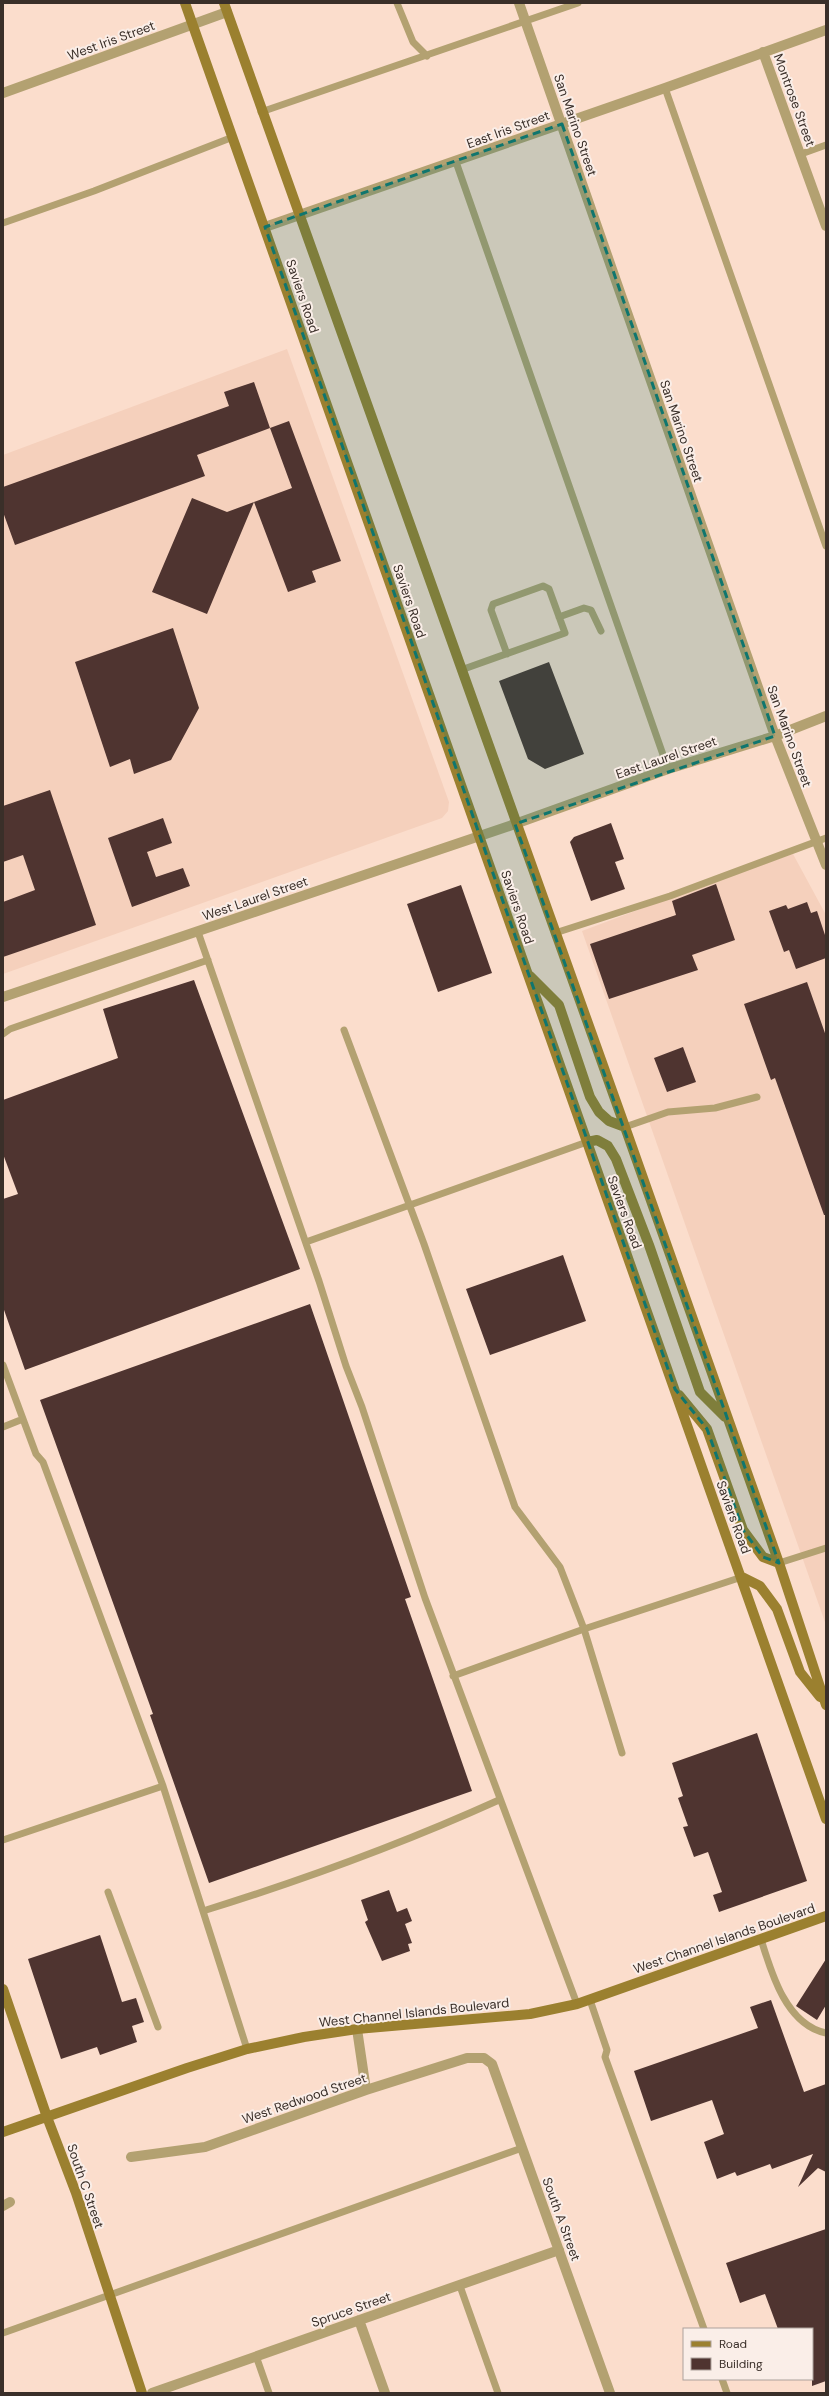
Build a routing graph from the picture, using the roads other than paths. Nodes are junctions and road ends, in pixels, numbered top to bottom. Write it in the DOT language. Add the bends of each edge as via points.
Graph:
graph roads {
  1 [pos="185,3"];
  2 [pos="397,3"];
  3 [pos="519,3"];
  4 [pos="578,3"];
  5 [pos="225,8"];
  6 [pos="526,22"];
  7 [pos="193,25"];
  8 [pos="826,30"];
  9 [pos="763,52"];
  10 [pos="427,56"];
  11 [pos="665,88"];
  12 [pos="3,93"];
  13 [pos="261,112"];
  14 [pos="562,124"];
  15 [pos="233,137"];
  16 [pos="826,145"];
  17 [pos="801,154"];
  18 [pos="456,162"];
  19 [pos="300,215"];
  20 [pos="3,223"];
  21 [pos="826,226"];
  22 [pos="265,227"];
  23 [pos="826,546"];
  24 [pos="559,617"];
  25 [pos="601,631"];
  26 [pos="507,654"];
  27 [pos="461,670"];
  28 [pos="826,716"];
  29 [pos="775,736"];
  30 [pos="668,769"];
  31 [pos="515,824"];
  32 [pos="480,835"];
  33 [pos="821,840"];
  34 [pos="826,866"];
  35 [pos="198,932"];
  36 [pos="556,933"];
  37 [pos="208,960"];
  38 [pos="528,975"];
  39 [pos="3,997"];
  40 [pos="344,1030"];
  41 [pos="3,1034"];
  42 [pos="757,1098"];
  43 [pos="625,1127"];
  44 [pos="587,1142"];
  45 [pos="409,1205"];
  46 [pos="306,1242"];
  47 [pos="3,1365"];
  48 [pos="674,1389"];
  49 [pos="23,1419"];
  50 [pos="728,1420"];
  51 [pos="3,1427"];
  52 [pos="826,1548"];
  53 [pos="778,1563"];
  54 [pos="742,1577"];
  55 [pos="584,1629"];
  56 [pos="453,1676"];
  57 [pos="826,1704"];
  58 [pos="622,1753"];
  59 [pos="163,1786"];
  60 [pos="499,1800"];
  61 [pos="826,1819"];
  62 [pos="3,1840"];
  63 [pos="108,1892"];
  64 [pos="203,1911"];
  65 [pos="826,1916"];
  66 [pos="761,1939"];
  67 [pos="4,1993"];
  68 [pos="590,2000"];
  69 [pos="577,2004"];
  70 [pos="158,2027"];
  71 [pos="357,2029"];
  72 [pos="826,2032"];
  73 [pos="247,2049"];
  74 [pos="484,2058"];
  75 [pos="366,2090"];
  76 [pos="47,2117"];
  77 [pos="3,2132"];
  78 [pos="522,2148"];
  79 [pos="131,2157"];
  80 [pos="559,2250"];
  81 [pos="460,2286"];
  82 [pos="109,2296"];
  83 [pos="359,2320"];
  84 [pos="704,2328"];
  85 [pos="3,2333"];
  86 [pos="256,2356"];
  87 [pos="722,2380"];
  88 [pos="142,2393"];
  89 [pos="152,2393"];
  90 [pos="269,2393"];
  91 [pos="385,2393"];
  92 [pos="498,2393"];
  93 [pos="610,2393"];
  94 [pos="727,2393"];
  1 -- 7 [label="main road, Saviers Road"];
  2 -- 10 [label="lane" via="413,42"];
  3 -- 6 [label="street, San Marino Street"];
  4 -- 6 [label="lane"];
  5 -- 7 [label="street, West Iris Street"];
  5 -- 13 [label="main road, Saviers Road"];
  6 -- 10 [label="lane"];
  6 -- 14 [label="street, San Marino Street"];
  7 -- 12 [label="street, West Iris Street"];
  7 -- 15 [label="main road, Saviers Road"];
  8 -- 9 [label="street, East Iris Street"];
  9 -- 11 [label="street, East Iris Street"];
  9 -- 17 [label="street, Montrose Street"];
  10 -- 13 [label="lane"];
  11 -- 14 [label="street, East Iris Street"];
  11 -- 23 [label="lane"];
  13 -- 19 [label="main road, Saviers Road"];
  14 -- 18 [label="street, East Iris Street"];
  14 -- 29 [label="street, San Marino Street"];
  15 -- 20 [label="lane"];
  15 -- 22 [label="main road, Saviers Road"];
  16 -- 17 [label="lane"];
  17 -- 21 [label="street, Montrose Street"];
  18 -- 19 [label="street, East Iris Street"];
  18 -- 30 [label="lane"];
  19 -- 22 [label="street, East Iris Street"];
  19 -- 27 [label="main road, Saviers Road"];
  22 -- 32 [label="main road, Saviers Road"];
  24 -- 25 [label="lane" via="584,608 592,610"];
  24 -- 26 [label="lane" via="565,633"];
  24 -- 26 [label="lane" via="548,589 542,586 493,604 492,610"];
  26 -- 27 [label="lane"];
  27 -- 31 [label="main road, Saviers Road"];
  28 -- 29 [label="street, East Laurel Street"];
  29 -- 30 [label="street, East Laurel Street"];
  29 -- 33 [label="street, San Marino Street"];
  30 -- 31 [label="street, East Laurel Street"];
  31 -- 32 [label="street, West Laurel Street"];
  31 -- 36 [label="main road, Saviers Road"];
  32 -- 35 [label="street, West Laurel Street"];
  32 -- 38 [label="main road, Saviers Road"];
  33 -- 34 [label="street, San Marino Street"];
  33 -- 36 [label="lane" via="670,896"];
  35 -- 37 [label="lane"];
  35 -- 39 [label="street, West Laurel Street"];
  36 -- 43 [label="main road, Saviers Road"];
  37 -- 41 [label="lane" via="10,1029"];
  37 -- 46 [label="lane"];
  38 -- 43 [label="main road" via="559,1005 590,1096 599,1112 609,1121"];
  38 -- 44 [label="main road, Saviers Road"];
  40 -- 45 [label="lane"];
  42 -- 43 [label="lane" via="716,1108 668,1112"];
  43 -- 50 [label="main road, Saviers Road"];
  44 -- 45 [label="lane"];
  44 -- 48 [label="main road, Saviers Road"];
  44 -- 50 [label="main road" via="597,1140 608,1146 616,1159 700,1392"];
  45 -- 46 [label="lane"];
  45 -- 55 [label="lane" via="515,1507 560,1567"];
  46 -- 56 [label="lane"];
  47 -- 49 [label="lane"];
  48 -- 53 [label="main road" via="706,1429 743,1530 763,1557"];
  48 -- 54 [label="main road, Saviers Road"];
  49 -- 51 [label="lane"];
  49 -- 59 [label="lane" via="36,1454 43,1462 53,1485"];
  50 -- 53 [label="main road, Saviers Road"];
  52 -- 53 [label="lane"];
  53 -- 57 [label="main road, Saviers Road"];
  54 -- 55 [label="lane"];
  54 -- 57 [label="main road" via="760,1586 777,1609 800,1672"];
  54 -- 61 [label="main road, Saviers Road"];
  55 -- 56 [label="lane"];
  55 -- 58 [label="lane"];
  56 -- 60 [label="lane"];
  59 -- 62 [label="lane"];
  59 -- 64 [label="lane"];
  60 -- 64 [label="lane" via="392,1844"];
  60 -- 69 [label="lane"];
  63 -- 70 [label="lane"];
  64 -- 73 [label="lane"];
  65 -- 66 [label="main road, West Channel Islands Boulevard"];
  66 -- 68 [label="main road, West Channel Islands Boulevard"];
  66 -- 72 [label="lane" via="771,1970 790,2007 805,2022"];
  67 -- 76 [label="main road, South C Street"];
  68 -- 69 [label="main road, West Channel Islands Boulevard"];
  68 -- 84 [label="lane" via="607,2050 605,2057"];
  69 -- 71 [label="main road, West Channel Islands Boulevard" via="530,2014"];
  71 -- 73 [label="main road, West Channel Islands Boulevard"];
  71 -- 75 [label="street"];
  73 -- 76 [label="main road, West Channel Islands Boulevard"];
  74 -- 75 [label="street, West Redwood Street" via="467,2058"];
  74 -- 78 [label="street, South A Street" via="492,2064"];
  75 -- 79 [label="street, West Redwood Street" via="205,2147"];
  76 -- 77 [label="main road, West Channel Islands Boulevard"];
  76 -- 82 [label="main road, South C Street" via="76,2193"];
  78 -- 80 [label="street, South A Street"];
  78 -- 82 [label="lane"];
  80 -- 81 [label="street, Spruce Street"];
  80 -- 93 [label="street, South A Street"];
  81 -- 83 [label="street, Spruce Street"];
  81 -- 92 [label="lane"];
  82 -- 85 [label="lane"];
  82 -- 88 [label="main road, South C Street"];
  83 -- 86 [label="street, Spruce Street"];
  83 -- 91 [label="street"];
  86 -- 89 [label="street, Spruce Street"];
  86 -- 90 [label="lane"];
  87 -- 94 [label="lane"];
}
